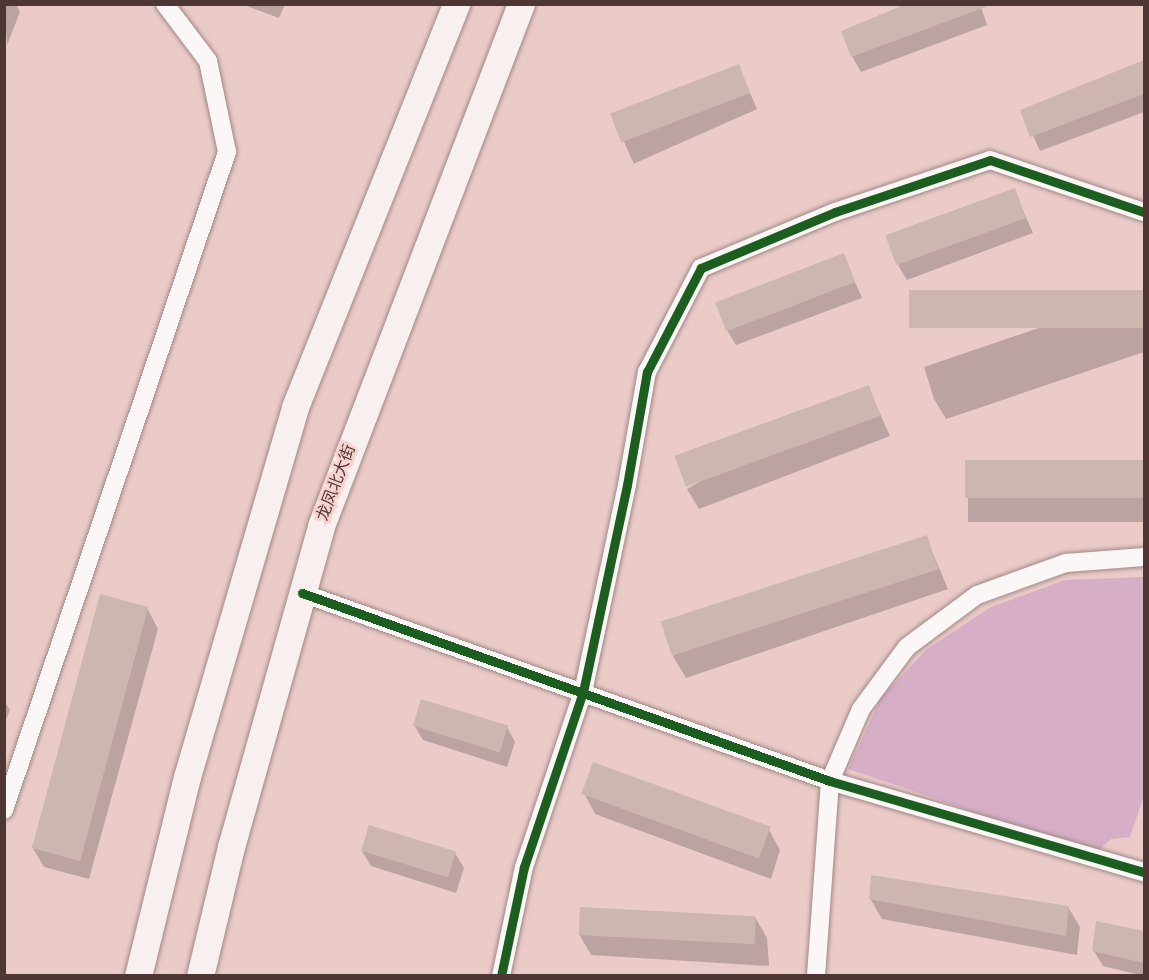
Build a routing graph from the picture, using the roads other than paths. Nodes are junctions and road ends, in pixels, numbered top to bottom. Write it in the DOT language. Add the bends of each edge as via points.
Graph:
graph roads {
  1 [pos="165,4"];
  2 [pos="456,4"];
  3 [pos="521,4"];
  4 [pos="1144,212"];
  5 [pos="1144,557"];
  6 [pos="302,593"];
  7 [pos="583,692"];
  8 [pos="830,781"];
  9 [pos="4,810"];
  10 [pos="1144,872"];
  11 [pos="138,975"];
  12 [pos="200,975"];
  13 [pos="501,975"];
  14 [pos="816,975"];
  1 -- 9 [label="street" via="208,61 227,152"];
  2 -- 11 [label="main road" via="295,407 187,777"];
  3 -- 6 [label="main road, 龙凤北大街" via="321,526"];
  4 -- 7 [label="street" via="990,160 835,212 701,268 647,372"];
  5 -- 8 [label="street" via="1066,563 977,595 907,647 861,709"];
  6 -- 7 [label="street"];
  6 -- 12 [label="main road, 龙凤北大街" via="231,847"];
  7 -- 8 [label="street"];
  7 -- 13 [label="street" via="524,867"];
  8 -- 10 [label="street"];
  8 -- 14 [label="street"];
}
